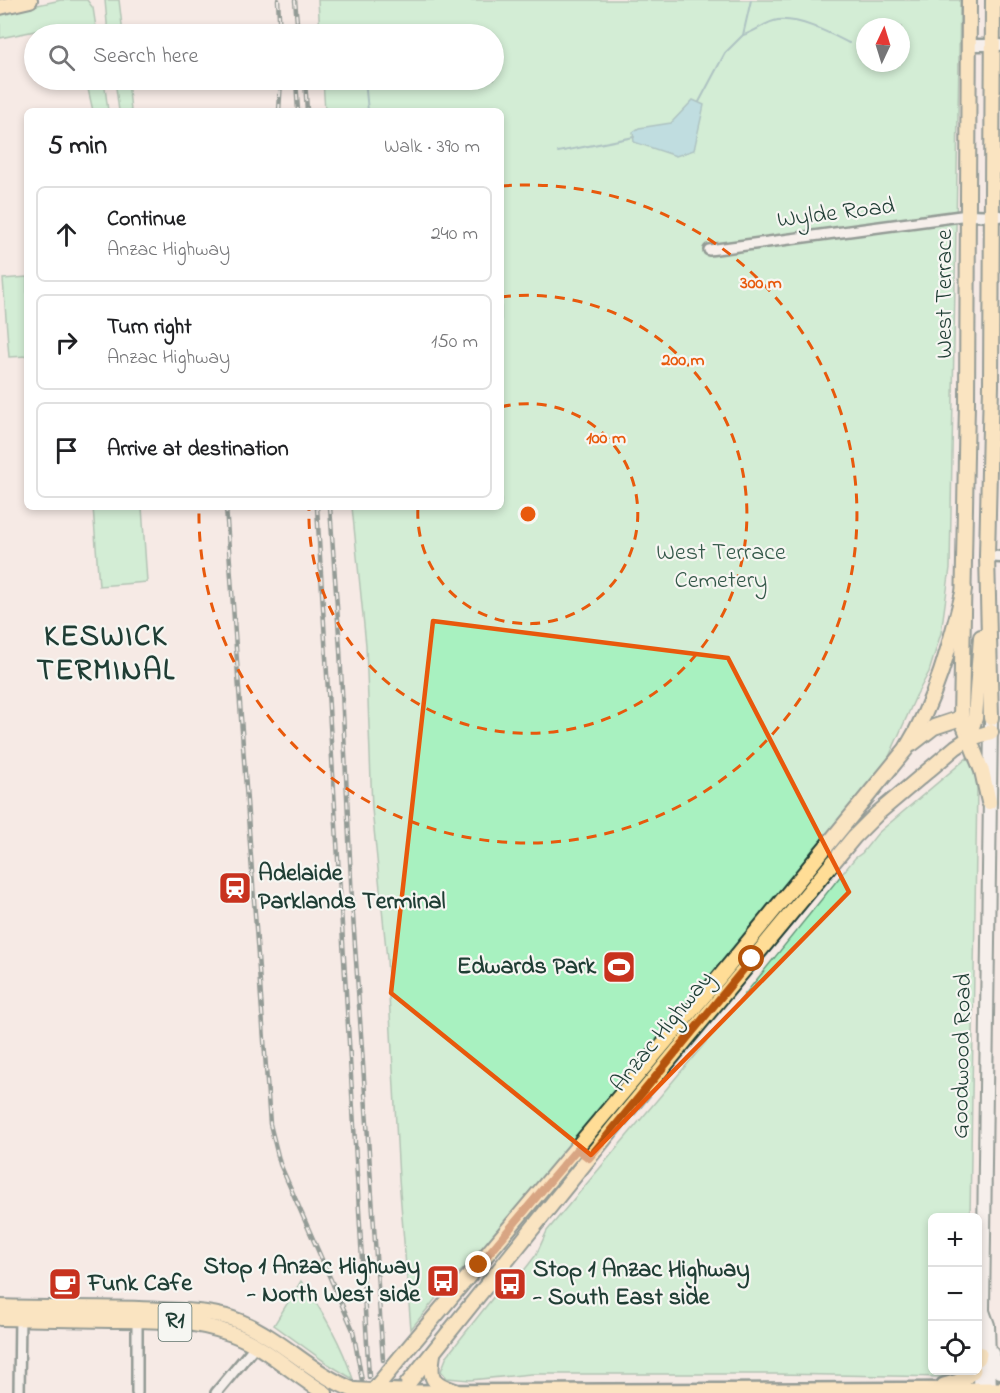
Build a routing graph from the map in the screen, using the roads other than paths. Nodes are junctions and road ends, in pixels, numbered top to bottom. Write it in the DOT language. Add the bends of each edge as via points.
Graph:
graph roads {
  1 [pos="30,0"];
  2 [pos="969,0"];
  3 [pos="993,0"];
  4 [pos="0,7"];
  5 [pos="969,45"];
  6 [pos="996,45"];
  7 [pos="996,158"];
  8 [pos="968,215"];
  9 [pos="996,216"];
  10 [pos="709,250"];
  11 [pos="967,385"];
  12 [pos="996,386"];
  13 [pos="994,556"];
  14 [pos="964,589"];
  15 [pos="968,718"];
  16 [pos="995,718"];
  17 [pos="997,735"];
  18 [pos="968,739"];
  19 [pos="906,749"];
  20 [pos="989,802"];
  21 [pos="577,1149"];
  22 [pos="589,1158"];
  23 [pos="0,1307"];
  24 [pos="20,1313"];
  25 [pos="137,1314"];
  26 [pos="0,1318"];
  27 [pos="981,1321"];
  28 [pos="258,1340"];
  29 [pos="982,1352"];
  30 [pos="432,1354"];
  31 [pos="1000,1372"];
  32 [pos="968,1375"];
  33 [pos="926,1390"];
  34 [pos="406,1391"];
  35 [pos="987,1391"];
  36 [pos="372,1392"];
  37 [pos="634,1392"];
  38 [pos="792,1392"];
  39 [pos="19,1393"];
  40 [pos="137,1393"];
  41 [pos="216,1393"];
  42 [pos="325,1393"];
  43 [pos="460,1393"];
  1 -- 4 [label="main road"];
  2 -- 5 [label="main road, West Terrace"];
  3 -- 6 [label="main road, West Terrace"];
  5 -- 6 [label="street"];
  5 -- 8 [label="main road, West Terrace"];
  6 -- 7 [label="main road, West Terrace"];
  7 -- 9 [label="main road, West Terrace"];
  8 -- 9 [label="street"];
  8 -- 10 [label="street, Wylde Road"];
  8 -- 11 [label="main road, West Terrace"];
  9 -- 12 [label="main road, West Terrace"];
  11 -- 12 [label="main road"];
  11 -- 14 [label="main road, West Terrace"];
  12 -- 13 [label="main road, West Terrace"];
  13 -- 15 [label="main road, West Terrace"];
  13 -- 16 [label="main road, West Terrace"];
  14 -- 15 [label="main road, West Terrace"];
  14 -- 19 [label="main road, West Terrace" via="942,672"];
  15 -- 16 [label="main road"];
  15 -- 18 [label="main road, West Terrace"];
  15 -- 19 [label="main road" via="934,727"];
  16 -- 17 [label="main road, Goodwood Road"];
  17 -- 18 [label="main road, Anzac Highway"];
  17 -- 20 [label="main road, Goodwood Road" via="990,756"];
  18 -- 20 [label="main road, Goodwood Road" via="982,771"];
  18 -- 22 [label="main road, Anzac Highway" via="854,837"];
  19 -- 21 [label="main road, Anzac Highway"];
  20 -- 27 [label="main road, Goodwood Road"];
  21 -- 22 [label="main road"];
  21 -- 36 [label="main road, Anzac Highway, bridge"];
  22 -- 30 [label="main road, Anzac Highway"];
  23 -- 24 [label="main road, R1"];
  24 -- 25 [label="main road, R1"];
  24 -- 26 [label="main road, R1"];
  24 -- 39 [label="street"];
  25 -- 28 [label="main road, R1" via="204,1312 241,1322"];
  25 -- 40 [label="street"];
  28 -- 36 [label="main road, R1, bridge" via="295,1354 337,1384"];
  28 -- 41 [label="street"];
  28 -- 42 [label="main road, R1"];
  29 -- 31 [label="main road"];
  29 -- 35 [label="main road, Goodwood Road"];
  30 -- 34 [label="main road, Anzac Highway"];
  30 -- 43 [label="main road" via="432,1378 440,1386"];
  32 -- 33 [label="highway" via="959,1382"];
  33 -- 35 [label="highway, R1"];
  33 -- 38 [label="highway, R1"];
  34 -- 36 [label="highway, R1, bridge"];
  34 -- 43 [label="highway, R1"];
  37 -- 38 [label="highway, R1"];
  37 -- 43 [label="highway, R1"];
}
